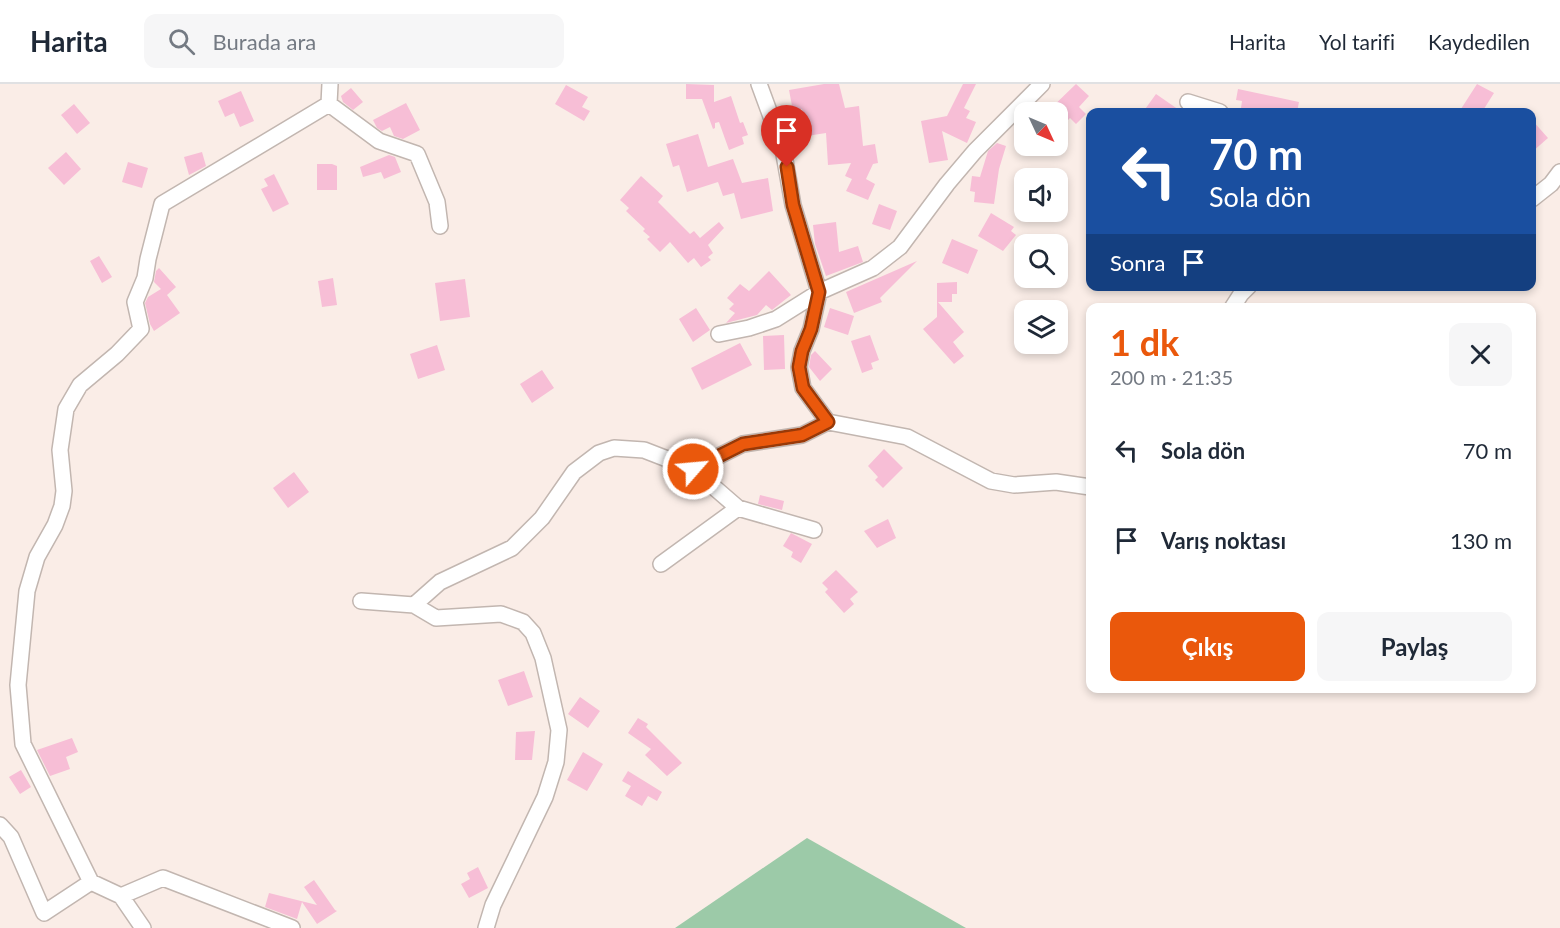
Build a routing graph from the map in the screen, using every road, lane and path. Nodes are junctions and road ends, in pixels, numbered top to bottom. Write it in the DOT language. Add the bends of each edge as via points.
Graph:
graph roads {
  1 [pos="330,84"];
  2 [pos="759,84"];
  3 [pos="1042,84"];
  4 [pos="1188,102"];
  5 [pos="329,104"];
  6 [pos="1207,108"];
  7 [pos="1560,172"];
  8 [pos="1536,196"];
  9 [pos="440,226"];
  10 [pos="819,292"];
  11 [pos="719,334"];
  12 [pos="828,422"];
  13 [pos="693,469"];
  14 [pos="1086,486"];
  15 [pos="738,508"];
  16 [pos="813,530"];
  17 [pos="662,564"];
  18 [pos="361,600"];
  19 [pos="414,604"];
  20 [pos="0,825"];
  21 [pos="91,882"];
  22 [pos="120,896"];
  23 [pos="143,928"];
  24 [pos="292,928"];
  25 [pos="486,928"];
  1 -- 5 [label="street"];
  2 -- 10 [label="street" via="783,149 793,205"];
  3 -- 10 [label="street" via="969,158 900,247 873,268"];
  4 -- 6 [label="street"];
  5 -- 9 [label="street" via="379,141 417,154 437,202"];
  5 -- 21 [label="street" via="162,204 145,278 135,302 141,328 80,385 66,409 60,450 62,506 37,557 27,591 18,685 23,744"];
  7 -- 8 [label="street"];
  10 -- 11 [label="street" via="776,319"];
  10 -- 12 [label="street" via="799,367 803,388"];
  12 -- 13 [label="street" via="802,435 743,444"];
  12 -- 14 [label="street" via="907,437 991,481"];
  13 -- 15 [label="street"];
  13 -- 19 [label="street" via="644,450 614,448 598,453 574,472 542,518 512,548 440,582"];
  15 -- 16 [label="street"];
  15 -- 17 [label="street"];
  18 -- 19 [label="street"];
  19 -- 25 [label="street" via="436,618 501,614 523,622 533,633 543,658 559,730 556,762 545,797 493,905"];
  20 -- 21 [label="street" via="11,837 44,913"];
  21 -- 22 [label="street"];
  22 -- 23 [label="street"];
  22 -- 24 [label="street" via="163,878"];
}
